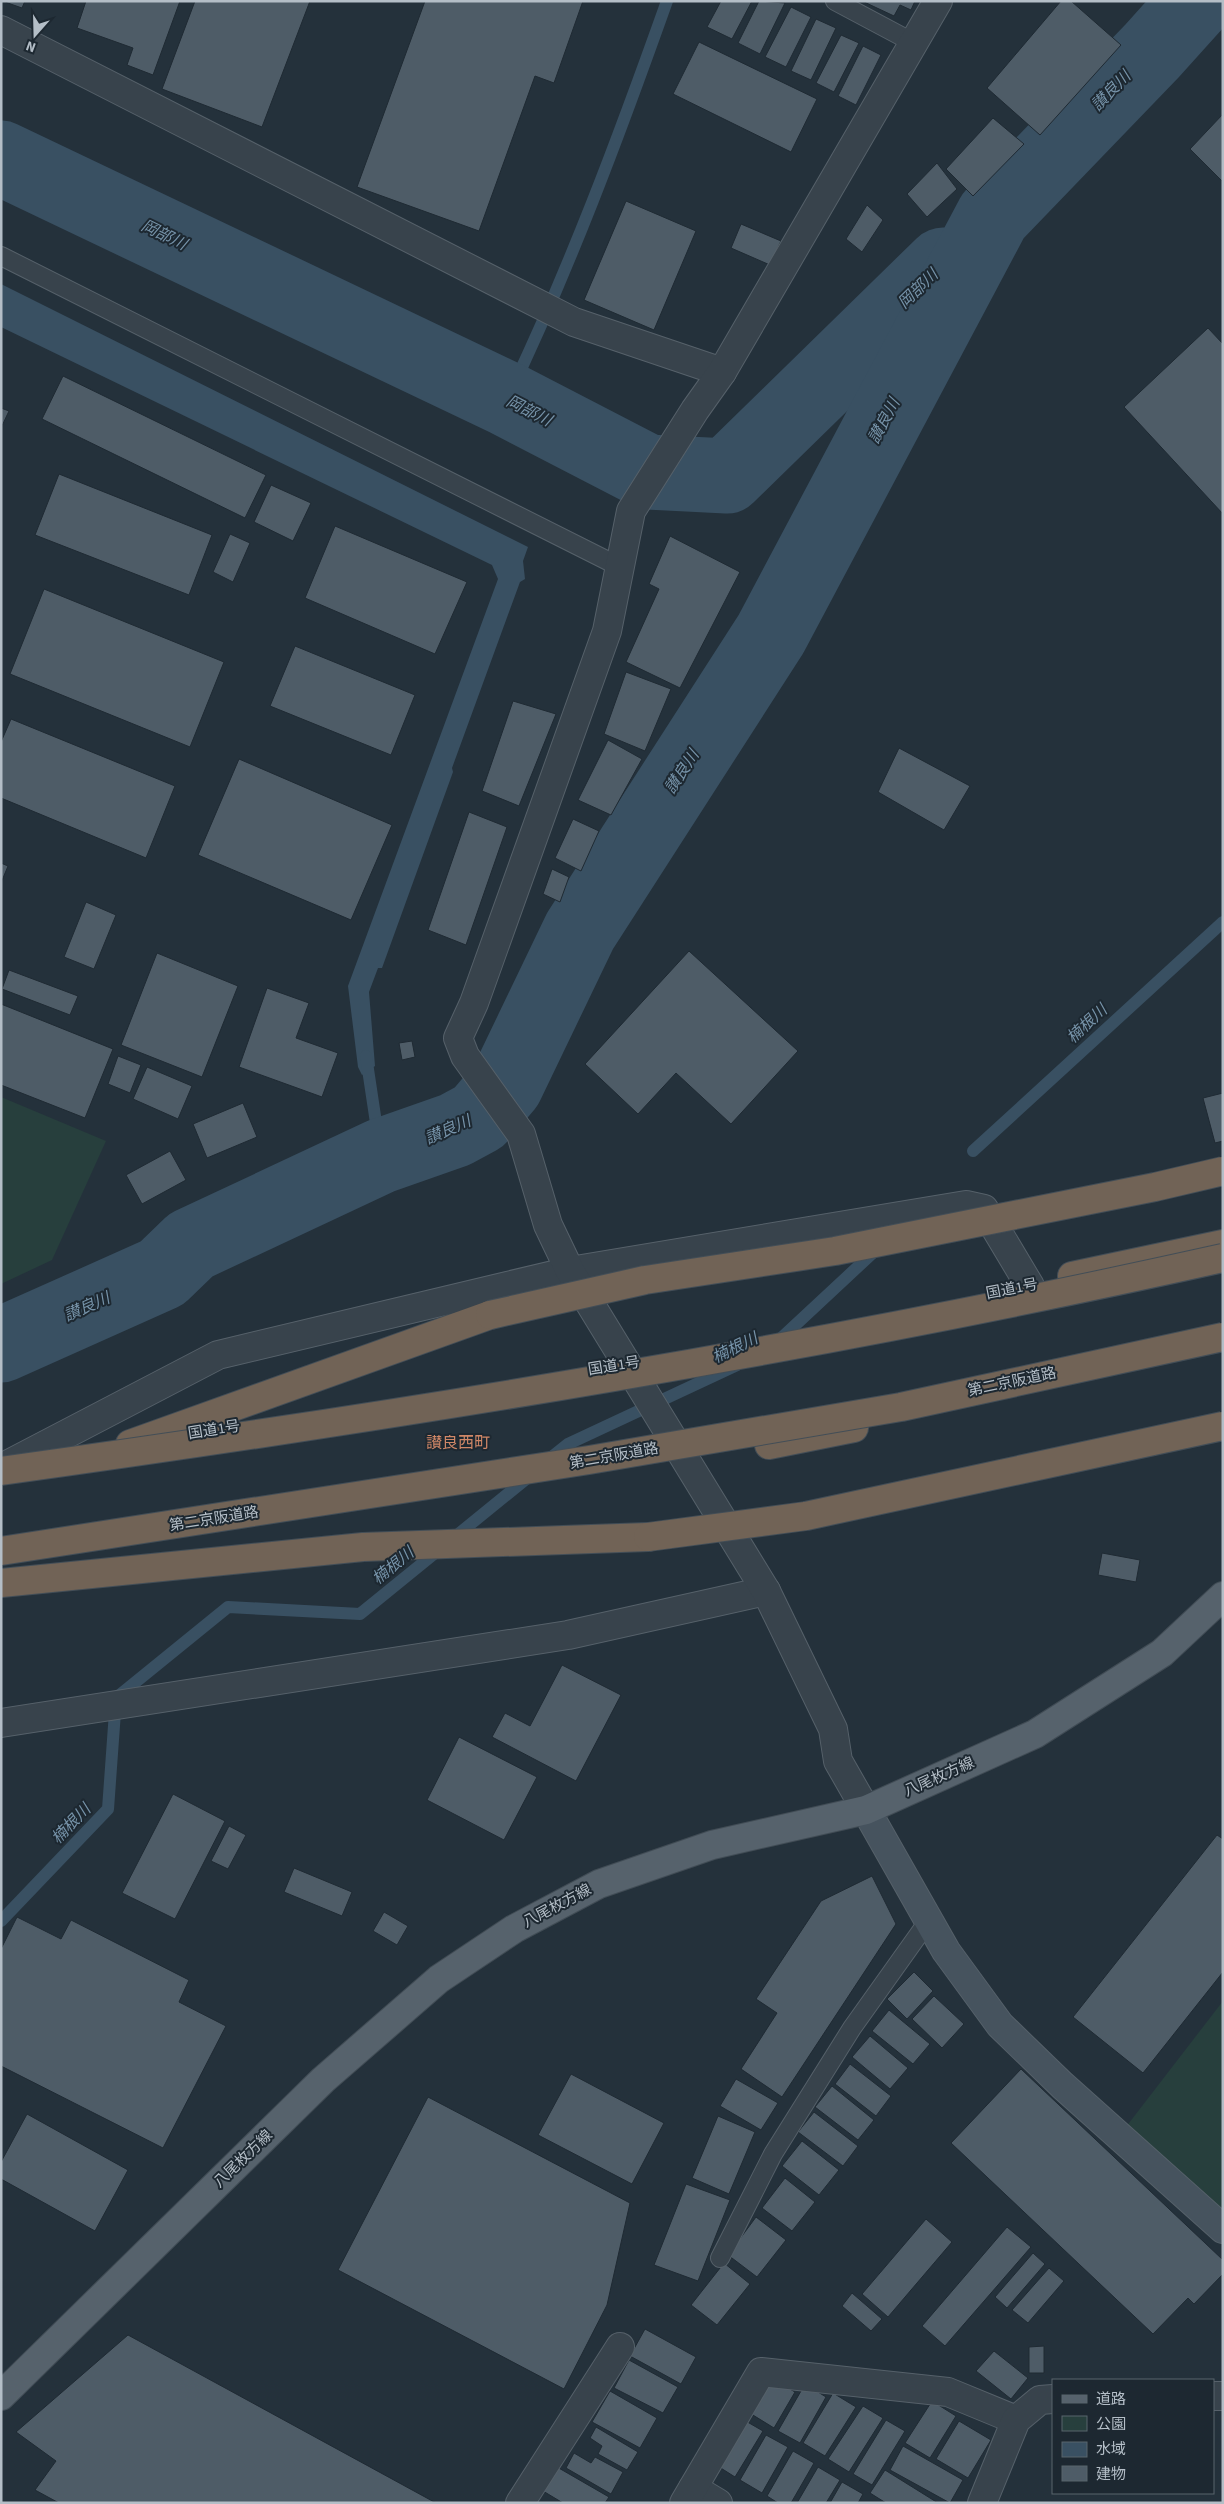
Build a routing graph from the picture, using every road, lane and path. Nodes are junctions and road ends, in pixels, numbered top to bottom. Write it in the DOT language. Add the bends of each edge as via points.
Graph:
graph roads {
  1 [pos="835,1"];
  2 [pos="938,1"];
  3 [pos="1,30"];
  4 [pos="914,43"];
  5 [pos="1,256"];
  6 [pos="722,372"];
  7 [pos="620,567"];
  8 [pos="1223,1172"];
  9 [pos="1223,1244"];
  10 [pos="1223,1258"];
  11 [pos="570,1271"];
  12 [pos="1030,1286"];
  13 [pos="1223,1337"];
  14 [pos="1223,1351"];
  15 [pos="1223,1426"];
  16 [pos="130,1444"];
  17 [pos="4,1466"];
  18 [pos="1,1551"];
  19 [pos="1,1562"];
  20 [pos="1,1584"];
  21 [pos="766,1591"];
  22 [pos="1223,1596"];
  23 [pos="1,1723"];
  24 [pos="866,1810"];
  25 [pos="929,1920"];
  26 [pos="1223,2229"];
  27 [pos="720,2258"];
  28 [pos="620,2346"];
  29 [pos="1,2396"];
  30 [pos="1052,2399"];
  31 [pos="1016,2420"];
  32 [pos="689,2495"];
  33 [pos="520,2503"];
  34 [pos="718,2503"];
  35 [pos="982,2503"];
  1 -- 4 [label="lane"];
  2 -- 4 [label="street"];
  3 -- 6 [label="street" via="574,322"];
  4 -- 6 [label="street"];
  5 -- 7 [label="lane"];
  6 -- 7 [label="street" via="632,511"];
  7 -- 11 [label="street" via="606,631 474,1002 458,1038 464,1056 521,1134 548,1225"];
  8 -- 16 [label="highway, bridge" via="836,1252 645,1280 490,1315"];
  9 -- 12 [label="highway, 国道1号"];
  10 -- 17 [label="highway, bridge" via="883,1328 571,1385"];
  11 -- 12 [label="street" via="966,1205 984,1209"];
  11 -- 17 [label="street" via="218,1355"];
  11 -- 21 [label="street"];
  12 -- 16 [label="highway, 国道1号" via="691,1353"];
  13 -- 18 [label="highway, 第二京阪道路, bridge" via="891,1408 580,1462"];
  14 -- 19 [label="highway" via="770,1445"];
  15 -- 20 [label="highway, bridge" via="806,1516 648,1537 363,1547"];
  16 -- 17 [label="highway, 国道1号"];
  21 -- 23 [label="street" via="568,1635"];
  21 -- 24 [label="street" via="833,1730 838,1761"];
  22 -- 24 [label="main road, 八尾枚方線" via="1162,1653 1035,1734"];
  24 -- 25 [label="street"];
  24 -- 29 [label="main road, 八尾枚方線" via="712,1845 599,1884 514,1929 439,1979 323,2080"];
  25 -- 26 [label="street" via="946,1951 1000,2025"];
  25 -- 27 [label="lane" via="852,2028 779,2146"];
  28 -- 33 [label="street"];
  30 -- 31 [label="street" via="1040,2400"];
  31 -- 32 [label="street" via="948,2392 761,2372"];
  31 -- 35 [label="street"];
  32 -- 34 [label="street"];
}
